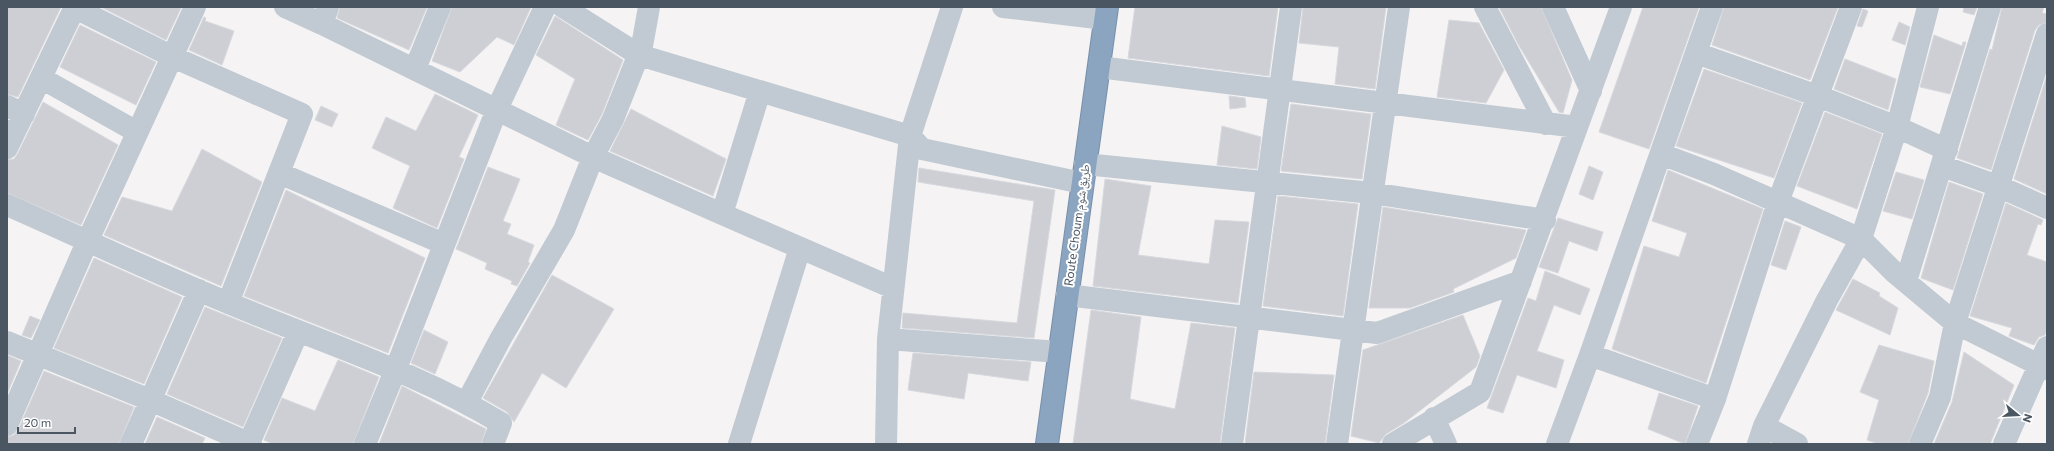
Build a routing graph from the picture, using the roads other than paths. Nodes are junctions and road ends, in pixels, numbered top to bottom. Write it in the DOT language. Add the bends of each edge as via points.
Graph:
graph roads {
  1 [pos="74,7"];
  2 [pos="195,7"];
  3 [pos="285,7"];
  4 [pos="440,7"];
  5 [pos="545,7"];
  6 [pos="563,7"];
  7 [pos="649,7"];
  8 [pos="952,7"];
  9 [pos="1003,7"];
  10 [pos="1291,7"];
  11 [pos="1399,7"];
  12 [pos="1485,7"];
  13 [pos="1553,7"];
  14 [pos="1621,7"];
  15 [pos="1712,7"];
  16 [pos="1851,7"];
  17 [pos="1928,7"];
  18 [pos="1990,7"];
  19 [pos="1106,13"];
  20 [pos="325,15"];
  21 [pos="2047,34"];
  22 [pos="1696,53"];
  23 [pos="639,55"];
  24 [pos="173,57"];
  25 [pos="1099,67"];
  26 [pos="415,69"];
  27 [pos="41,78"];
  28 [pos="1280,90"];
  29 [pos="760,91"];
  30 [pos="1591,91"];
  31 [pos="1818,96"];
  32 [pos="1385,103"];
  33 [pos="497,109"];
  34 [pos="15,110"];
  35 [pos="1546,124"];
  36 [pos="1897,127"];
  37 [pos="1577,128"];
  38 [pos="137,132"];
  39 [pos="910,136"];
  40 [pos="7,148"];
  41 [pos="1661,154"];
  42 [pos="593,157"];
  43 [pos="1944,158"];
  44 [pos="279,173"];
  45 [pos="1084,173"];
  46 [pos="1267,182"];
  47 [pos="1998,186"];
  48 [pos="1372,193"];
  49 [pos="1778,202"];
  50 [pos="7,205"];
  51 [pos="2047,208"];
  52 [pos="722,214"];
  53 [pos="1545,220"];
  54 [pos="1861,239"];
  55 [pos="88,240"];
  56 [pos="444,244"];
  57 [pos="800,248"];
  58 [pos="1521,281"];
  59 [pos="1906,281"];
  60 [pos="893,288"];
  61 [pos="199,290"];
  62 [pos="1067,295"];
  63 [pos="228,303"];
  64 [pos="1249,317"];
  65 [pos="1955,323"];
  66 [pos="1353,331"];
  67 [pos="298,332"];
  68 [pos="888,339"];
  69 [pos="7,342"];
  70 [pos="1059,352"];
  71 [pos="38,355"];
  72 [pos="1590,355"];
  73 [pos="2044,361"];
  74 [pos="395,371"];
  75 [pos="1715,399"];
  76 [pos="150,400"];
  77 [pos="467,402"];
  78 [pos="1434,418"];
  79 [pos="7,425"];
  80 [pos="1761,435"];
  81 [pos="2011,440"];
  82 [pos="250,443"];
  83 [pos="131,444"];
  84 [pos="364,444"];
  85 [pos="493,444"];
  86 [pos="740,444"];
  87 [pos="886,444"];
  88 [pos="1047,444"];
  89 [pos="1232,444"];
  90 [pos="1337,444"];
  91 [pos="1393,444"];
  92 [pos="1446,444"];
  93 [pos="1557,444"];
  94 [pos="1697,444"];
  95 [pos="1797,444"];
  96 [pos="1920,444"];
  1 -- 24 [label="street"];
  1 -- 27 [label="street"];
  2 -- 24 [label="street"];
  3 -- 20 [label="street"];
  4 -- 26 [label="street"];
  5 -- 33 [label="street"];
  6 -- 23 [label="street"];
  7 -- 23 [label="street"];
  8 -- 39 [label="street"];
  9 -- 19 [label="street"];
  10 -- 28 [label="street"];
  11 -- 32 [label="street"];
  12 -- 35 [label="street"];
  13 -- 30 [label="street"];
  14 -- 30 [label="street"];
  15 -- 22 [label="street"];
  16 -- 31 [label="street"];
  17 -- 36 [label="street"];
  18 -- 43 [label="street"];
  19 -- 25 [label="highway, Route Choum طريق شوم"];
  20 -- 26 [label="street"];
  21 -- 47 [label="street"];
  22 -- 31 [label="street"];
  22 -- 41 [label="street"];
  23 -- 29 [label="street"];
  23 -- 42 [label="street" via="613,119"];
  24 -- 38 [label="street"];
  24 -- 44 [label="street" via="302,114"];
  25 -- 28 [label="street"];
  25 -- 45 [label="highway, Route Choum طريق شوم"];
  26 -- 33 [label="street"];
  27 -- 34 [label="street"];
  27 -- 38 [label="street"];
  28 -- 32 [label="street"];
  28 -- 46 [label="street"];
  29 -- 39 [label="street"];
  29 -- 52 [label="street"];
  30 -- 37 [label="street"];
  31 -- 36 [label="street"];
  31 -- 49 [label="street"];
  32 -- 35 [label="street"];
  32 -- 48 [label="street"];
  33 -- 42 [label="street"];
  33 -- 56 [label="street"];
  34 -- 40 [label="street"];
  35 -- 37 [label="street"];
  36 -- 43 [label="street"];
  36 -- 54 [label="street"];
  37 -- 53 [label="street"];
  38 -- 55 [label="street"];
  39 -- 45 [label="street" via="922,149"];
  39 -- 60 [label="street"];
  41 -- 49 [label="street"];
  41 -- 72 [label="street"];
  42 -- 52 [label="street"];
  42 -- 77 [label="street" via="564,230"];
  43 -- 47 [label="street"];
  43 -- 59 [label="street"];
  44 -- 56 [label="street"];
  44 -- 63 [label="street"];
  45 -- 46 [label="street"];
  45 -- 62 [label="highway, Route Choum طريق شوم"];
  46 -- 48 [label="street"];
  46 -- 64 [label="street"];
  47 -- 51 [label="street"];
  47 -- 65 [label="street"];
  48 -- 53 [label="street"];
  48 -- 66 [label="street"];
  49 -- 54 [label="street"];
  49 -- 75 [label="street"];
  50 -- 55 [label="street"];
  52 -- 57 [label="street"];
  53 -- 58 [label="street"];
  54 -- 59 [label="street"];
  54 -- 80 [label="street" via="1827,300"];
  55 -- 61 [label="street"];
  55 -- 71 [label="street"];
  56 -- 74 [label="street"];
  57 -- 60 [label="street"];
  57 -- 86 [label="street"];
  58 -- 66 [label="street" via="1377,334"];
  58 -- 78 [label="street" via="1480,392"];
  59 -- 65 [label="street"];
  60 -- 68 [label="street"];
  61 -- 63 [label="street"];
  61 -- 76 [label="street"];
  62 -- 64 [label="street"];
  62 -- 70 [label="highway, Route Choum طريق شوم"];
  63 -- 67 [label="street"];
  64 -- 66 [label="street"];
  64 -- 89 [label="street"];
  65 -- 73 [label="street"];
  65 -- 96 [label="street" via="1940,397"];
  66 -- 90 [label="street"];
  67 -- 74 [label="street"];
  67 -- 82 [label="street"];
  68 -- 70 [label="street"];
  68 -- 87 [label="street"];
  69 -- 71 [label="street"];
  70 -- 88 [label="highway, Route Choum طريق شوم"];
  71 -- 76 [label="street"];
  71 -- 79 [label="street"];
  72 -- 75 [label="street"];
  72 -- 93 [label="street"];
  73 -- 81 [label="street"];
  74 -- 77 [label="street"];
  74 -- 84 [label="street"];
  75 -- 94 [label="street"];
  76 -- 82 [label="street"];
  76 -- 83 [label="street"];
  77 -- 85 [label="street" via="500,423"];
  78 -- 91 [label="street"];
  78 -- 92 [label="street"];
  80 -- 95 [label="street"];
}
